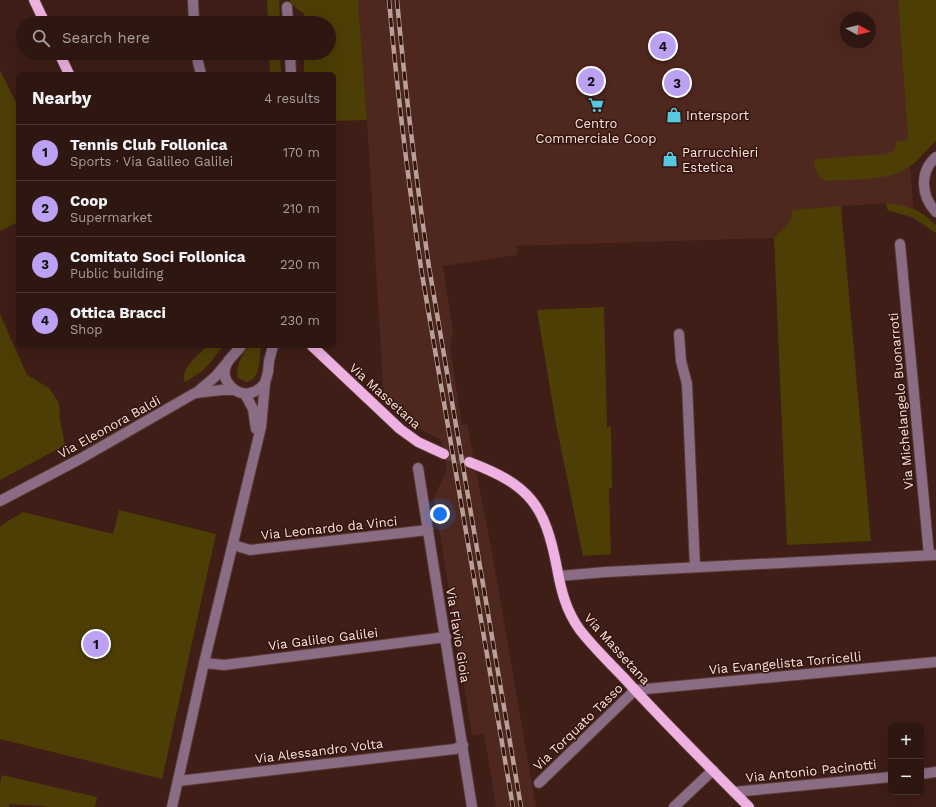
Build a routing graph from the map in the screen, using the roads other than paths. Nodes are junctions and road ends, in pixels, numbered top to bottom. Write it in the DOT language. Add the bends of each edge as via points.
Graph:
graph roads {
  1 [pos="34,0"];
  2 [pos="193,0"];
  3 [pos="287,8"];
  4 [pos="42,16"];
  5 [pos="194,16"];
  6 [pos="288,16"];
  7 [pos="62,60"];
  8 [pos="198,60"];
  9 [pos="291,60"];
  10 [pos="68,72"];
  11 [pos="200,72"];
  12 [pos="292,72"];
  13 [pos="936,157"];
  14 [pos="936,212"];
  15 [pos="900,244"];
  16 [pos="679,334"];
  17 [pos="239,348"];
  18 [pos="273,348"];
  19 [pos="313,348"];
  20 [pos="226,364"];
  21 [pos="265,383"];
  22 [pos="240,392"];
  23 [pos="195,394"];
  24 [pos="258,440"];
  25 [pos="444,454"];
  26 [pos="469,462"];
  27 [pos="418,468"];
  28 [pos="0,501"];
  29 [pos="428,530"];
  30 [pos="233,545"];
  31 [pos="932,555"];
  32 [pos="695,568"];
  33 [pos="559,576"];
  34 [pos="446,637"];
  35 [pos="936,662"];
  36 [pos="204,663"];
  37 [pos="635,690"];
  38 [pos="463,746"];
  39 [pos="713,770"];
  40 [pos="936,772"];
  41 [pos="924,774"];
  42 [pos="888,776"];
  43 [pos="178,781"];
  44 [pos="539,783"];
  45 [pos="734,792"];
  46 [pos="172,807"];
  47 [pos="472,807"];
  48 [pos="674,807"];
  49 [pos="749,807"];
  1 -- 4 [label="main road"];
  2 -- 5 [label="street"];
  3 -- 6 [label="street"];
  7 -- 10 [label="main road"];
  8 -- 11 [label="street"];
  9 -- 12 [label="street"];
  13 -- 14 [label="street" via="928,167 924,182 926,198"];
  15 -- 31 [label="street, Via Michelangelo Buonarroti"];
  16 -- 32 [label="street" via="681,361 687,384"];
  17 -- 20 [label="street"];
  18 -- 21 [label="street"];
  19 -- 25 [label="main road, Via Massetana" via="400,429 418,442"];
  20 -- 22 [label="street" via="224,375 230,385"];
  20 -- 23 [label="street"];
  21 -- 22 [label="street" via="257,391"];
  21 -- 24 [label="street"];
  22 -- 23 [label="street, Via Eleonora Baldi" via="222,390"];
  22 -- 24 [label="street" via="253,409"];
  23 -- 28 [label="street, Via Eleonora Baldi"];
  24 -- 30 [label="street"];
  26 -- 33 [label="main road, Via Massetana" via="508,479 534,502 547,528"];
  27 -- 29 [label="street, Via Flavio Gioia"];
  29 -- 30 [label="street, Via Leonardo da Vinci" via="250,550"];
  29 -- 34 [label="street, Via Flavio Gioia"];
  30 -- 36 [label="street"];
  31 -- 32 [label="street, Via Michelangelo Buonarroti"];
  32 -- 33 [label="street, Via Michelangelo Buonarroti"];
  33 -- 37 [label="main road, Via Massetana" via="574,621"];
  34 -- 36 [label="street, Via Galileo Galilei" via="224,665"];
  34 -- 38 [label="street, Via Flavio Gioia"];
  35 -- 37 [label="street, Via Evangelista Torricelli"];
  36 -- 43 [label="street"];
  37 -- 39 [label="main road, Via Massetana"];
  37 -- 44 [label="street, Via Torquato Tasso"];
  38 -- 43 [label="street, Via Alessandro Volta" via="455,749"];
  38 -- 47 [label="street, Via Flavio Gioia"];
  39 -- 45 [label="main road, Via Massetana"];
  39 -- 48 [label="street"];
  40 -- 41 [label="street"];
  42 -- 45 [label="street, Via Antonio Pacinotti"];
  43 -- 46 [label="street"];
  45 -- 49 [label="main road, Via Massetana"];
}
